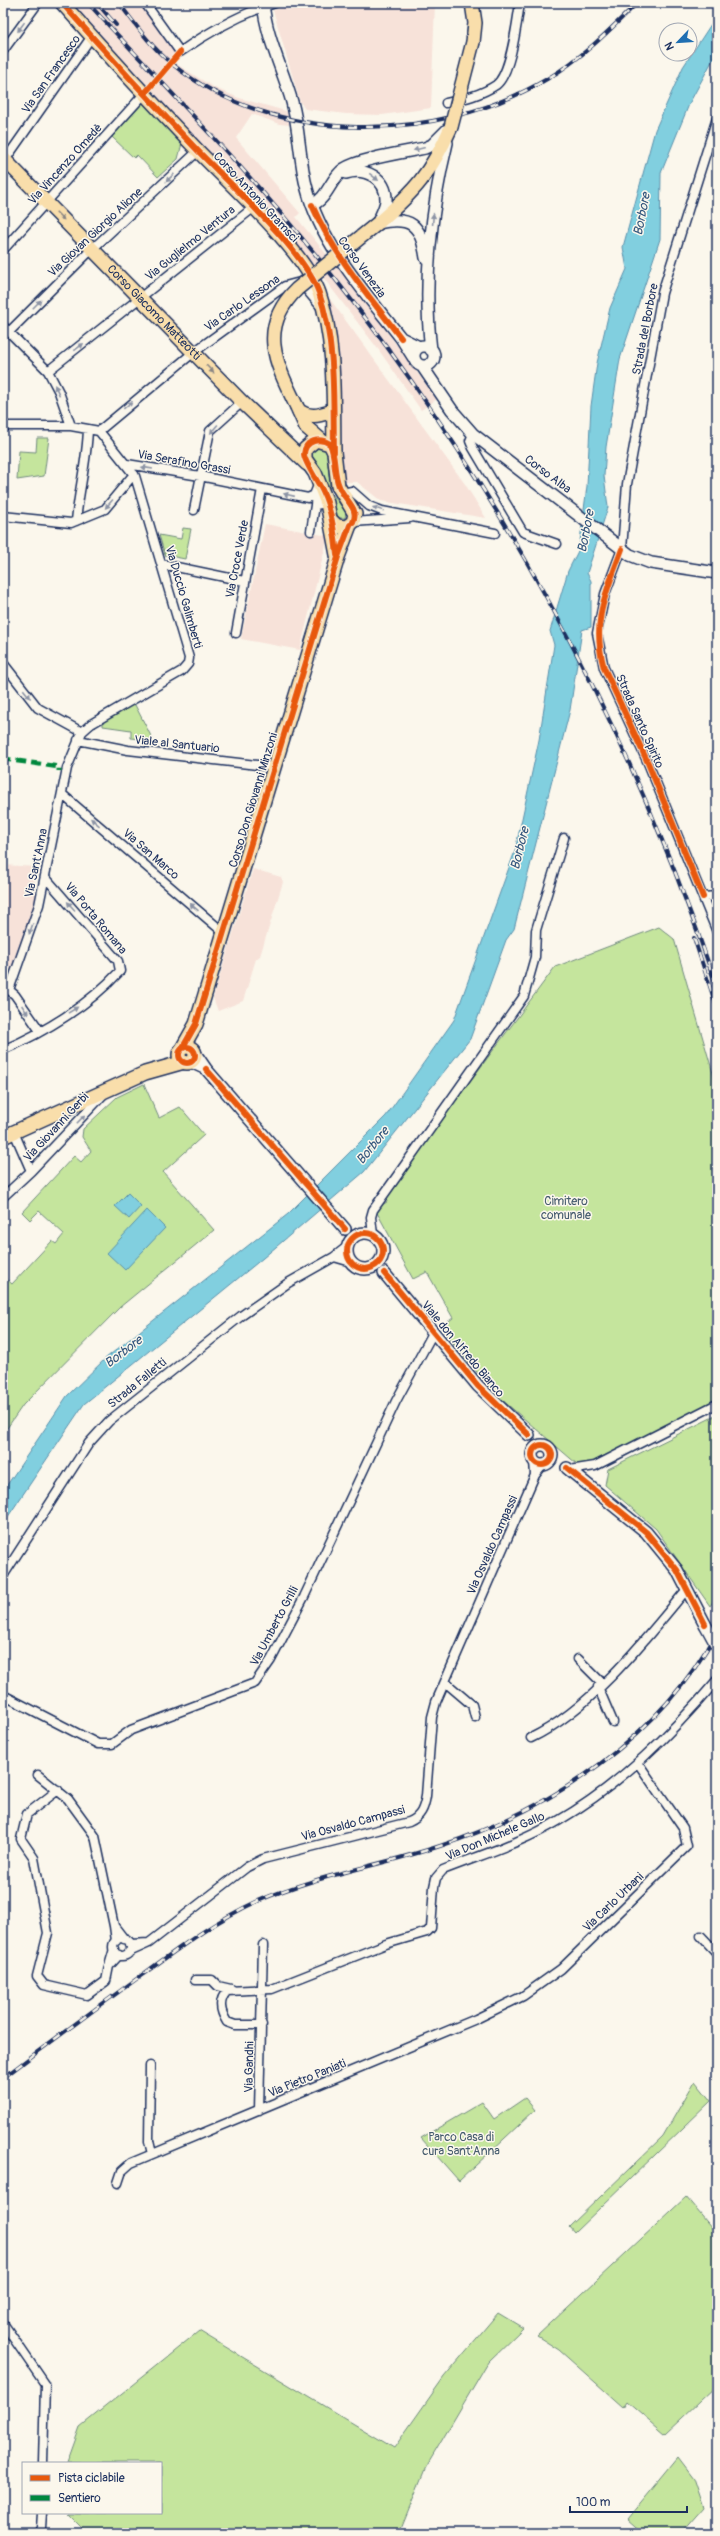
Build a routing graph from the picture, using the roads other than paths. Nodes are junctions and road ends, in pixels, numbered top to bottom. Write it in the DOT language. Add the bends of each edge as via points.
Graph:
graph roads {
  1 [pos="38,3"];
  2 [pos="62,3"];
  3 [pos="145,3"];
  4 [pos="275,3"];
  5 [pos="472,3"];
  6 [pos="520,3"];
  7 [pos="263,5"];
  8 [pos="92,36"];
  9 [pos="3,51"];
  10 [pos="145,93"];
  11 [pos="446,103"];
  12 [pos="717,122"];
  13 [pos="451,127"];
  14 [pos="198,151"];
  15 [pos="4,161"];
  16 [pos="338,175"];
  17 [pos="47,202"];
  18 [pos="312,205"];
  19 [pos="253,208"];
  20 [pos="378,223"];
  21 [pos="93,249"];
  22 [pos="3,250"];
  23 [pos="428,272"];
  24 [pos="140,298"];
  25 [pos="323,309"];
  26 [pos="6,329"];
  27 [pos="194,352"];
  28 [pos="423,355"];
  29 [pos="48,371"];
  30 [pos="242,402"];
  31 [pos="298,409"];
  32 [pos="333,411"];
  33 [pos="3,426"];
  34 [pos="71,426"];
  35 [pos="306,427"];
  36 [pos="88,429"];
  37 [pos="99,431"];
  38 [pos="473,434"];
  39 [pos="321,440"];
  40 [pos="306,448"];
  41 [pos="334,452"];
  42 [pos="128,464"];
  43 [pos="307,464"];
  44 [pos="134,474"];
  45 [pos="200,476"];
  46 [pos="317,487"];
  47 [pos="262,489"];
  48 [pos="355,502"];
  49 [pos="321,504"];
  50 [pos="194,510"];
  51 [pos="3,516"];
  52 [pos="417,517"];
  53 [pos="331,520"];
  54 [pos="76,521"];
  55 [pos="351,524"];
  56 [pos="310,531"];
  57 [pos="495,533"];
  58 [pos="557,544"];
  59 [pos="622,549"];
  60 [pos="338,557"];
  61 [pos="162,564"];
  62 [pos="717,572"];
  63 [pos="244,581"];
  64 [pos="236,633"];
  65 [pos="3,663"];
  66 [pos="80,736"];
  67 [pos="274,767"];
  68 [pos="63,795"];
  69 [pos="564,838"];
  70 [pos="46,878"];
  71 [pos="717,896"];
  72 [pos="703,897"];
  73 [pos="223,932"];
  74 [pos="717,932"];
  75 [pos="6,988"];
  76 [pos="40,1031"];
  77 [pos="3,1050"];
  78 [pos="188,1054"];
  79 [pos="108,1088"];
  80 [pos="8,1135"];
  81 [pos="31,1171"];
  82 [pos="3,1197"];
  83 [pos="373,1235"];
  84 [pos="352,1241"];
  85 [pos="334,1257"];
  86 [pos="351,1262"];
  87 [pos="376,1263"];
  88 [pos="434,1331"];
  89 [pos="717,1404"];
  90 [pos="528,1435"];
  91 [pos="547,1448"];
  92 [pos="540,1460"];
  93 [pos="568,1469"];
  94 [pos="3,1576"];
  95 [pos="688,1589"];
  96 [pos="717,1646"];
  97 [pos="578,1659"];
  98 [pos="717,1680"];
  99 [pos="445,1682"];
  100 [pos="600,1685"];
  101 [pos="3,1695"];
  102 [pos="475,1717"];
  103 [pos="614,1722"];
  104 [pos="531,1738"];
  105 [pos="638,1763"];
  106 [pos="38,1775"];
  107 [pos="58,1790"];
  108 [pos="701,1936"];
  109 [pos="263,1944"];
  110 [pos="122,1947"];
  111 [pos="717,1953"];
  112 [pos="195,1980"];
  113 [pos="231,1989"];
  114 [pos="263,1989"];
  115 [pos="470,2022"];
  116 [pos="262,2025"];
  117 [pos="150,2066"];
  118 [pos="259,2110"];
  119 [pos="152,2154"];
  120 [pos="118,2183"];
  121 [pos="3,2323"];
  122 [pos="43,2462"];
  123 [pos="42,2514"];
  124 [pos="38,2533"];
  1 -- 9 [label="street, one-way"];
  2 -- 8 [label="main road, Corso Antonio Gramsci"];
  3 -- 7 [label="street" via="180,52 214,29"];
  4 -- 7 [label="street"];
  5 -- 13 [label="main road, bridge" via="475,23 473,42"];
  6 -- 11 [label="street" via="506,68 497,84 476,95"];
  7 -- 18 [label="street, Corso Venezia" via="292,104 300,157"];
  8 -- 10 [label="main road, Corso Antonio Gramsci"];
  8 -- 15 [label="street, Via San Francesco"];
  10 -- 14 [label="main road, Corso Antonio Gramsci"];
  10 -- 17 [label="street, Via Vincenzo Omedè"];
  12 -- 59 [label="street, Strada del Borbore" via="662,293 627,484"];
  13 -- 16 [label="street, one-way" via="432,145 350,166"];
  13 -- 20 [label="main road" via="426,177 407,198"];
  23 -- 13 [label="street, one-way" via="435,200"];
  14 -- 19 [label="main road, Corso Antonio Gramsci"];
  14 -- 21 [label="street, Via Giovan Giorgio Alione, one-way"];
  15 -- 17 [label="main road, Corso Giacomo Matteotti"];
  16 -- 18 [label="street" via="322,199"];
  16 -- 20 [label="street, one-way" via="358,170 367,172 382,184 386,201"];
  17 -- 21 [label="main road, Corso Giacomo Matteotti, one-way"];
  17 -- 22 [label="street, Via Vincenzo Omedè"];
  18 -- 28 [label="street, Corso Venezia" via="325,234 347,268 401,338"];
  19 -- 24 [label="street, Via Guglielmo Ventura"];
  19 -- 25 [label="main road, Corso Antonio Gramsci" via="296,256 310,276"];
  20 -- 23 [label="street" via="404,220 416,228 424,241"];
  20 -- 31 [label="main road, bridge" via="287,298 277,316 273,338 274,351 283,378"];
  21 -- 24 [label="main road, Corso Giacomo Matteotti"];
  26 -- 21 [label="street, Via Giovan Giorgio Alione, one-way"];
  23 -- 28 [label="street"];
  24 -- 27 [label="main road, Corso Giacomo Matteotti"];
  29 -- 24 [label="street, Via Guglielmo Ventura, one-way"];
  25 -- 27 [label="street, Via Carlo Lessona" via="300,282 285,286"];
  25 -- 32 [label="main road, Corso Antonio Gramsci" via="330,353"];
  26 -- 29 [label="street"];
  27 -- 30 [label="main road, Corso Giacomo Matteotti, one-way"];
  37 -- 27 [label="street, Via Carlo Lessona, one-way"];
  28 -- 38 [label="street, Corso Alba" via="438,390"];
  34 -- 29 [label="street, one-way" via="59,392"];
  30 -- 43 [label="main road, Corso Giacomo Matteotti"];
  30 -- 45 [label="street, one-way" via="210,431"];
  31 -- 32 [label="main road" via="306,416 316,417"];
  31 -- 35 [label="main road"];
  32 -- 41 [label="main road, Corso Antonio Gramsci"];
  33 -- 34 [label="street"];
  34 -- 36 [label="street"];
  35 -- 39 [label="main road"];
  35 -- 40 [label="main road"];
  36 -- 37 [label="street"];
  36 -- 54 [label="street" via="87,461"];
  37 -- 42 [label="street, Via Serafino Grassi"];
  38 -- 58 [label="street" via="470,441 473,448 523,532"];
  38 -- 59 [label="street, Corso Alba"];
  39 -- 40 [label="main road" via="312,442"];
  39 -- 41 [label="main road" via="330,444"];
  40 -- 43 [label="main road" via="304,454"];
  41 -- 48 [label="main road, Corso Antonio Gramsci" via="336,475 342,493"];
  42 -- 44 [label="street, Via Duccio Galimberti"];
  45 -- 42 [label="street, Via Serafino Grassi, one-way"];
  43 -- 46 [label="main road, Corso Don Giovanni Minzoni"];
  44 -- 54 [label="street, one-way" via="105,509"];
  44 -- 61 [label="street, Via Duccio Galimberti"];
  45 -- 47 [label="street, Via Serafino Grassi"];
  45 -- 50 [label="street"];
  46 -- 47 [label="street, Via Serafino Grassi, one-way" via="308,498"];
  46 -- 49 [label="main road, Corso Don Giovanni Minzoni"];
  47 -- 63 [label="street, Via Croce Verde"];
  52 -- 48 [label="street, one-way"];
  48 -- 55 [label="main road" via="355,514"];
  49 -- 53 [label="main road, Corso Don Giovanni Minzoni"];
  49 -- 56 [label="street"];
  51 -- 54 [label="street" via="45,522"];
  52 -- 55 [label="street"];
  52 -- 57 [label="street"];
  53 -- 55 [label="main road" via="342,528"];
  53 -- 60 [label="main road, Corso Don Giovanni Minzoni"];
  55 -- 60 [label="main road, Corso Don Giovanni Minzoni"];
  59 -- 62 [label="street, Corso Alba" via="635,558 651,563"];
  59 -- 72 [label="street, Strada Santo Spirito" via="605,594 598,633 600,653 604,668 648,763"];
  60 -- 67 [label="main road, Corso Don Giovanni Minzoni"];
  61 -- 63 [label="street"];
  61 -- 66 [label="street, Via Duccio Galimberti" via="188,650 188,664 182,671 91,724"];
  63 -- 64 [label="street, Via Croce Verde"];
  65 -- 66 [label="street, Viale al Santuario, one-way" via="38,708"];
  66 -- 67 [label="street, Viale al Santuario" via="128,750"];
  66 -- 68 [label="street, Via Sant'Anna" via="67,768"];
  67 -- 73 [label="main road, Corso Don Giovanni Minzoni"];
  68 -- 70 [label="street, Via Sant'Anna"];
  73 -- 68 [label="street, Via San Marco, one-way"];
  69 -- 83 [label="street" via="536,930 535,957 524,996 373,1210"];
  70 -- 75 [label="street, Via Sant'Anna, one-way" via="36,917"];
  76 -- 70 [label="street, Via Porta Romana, one-way" via="80,1006 120,971 118,961"];
  71 -- 72 [label="street"];
  72 -- 74 [label="street, Strada Santo Spirito"];
  73 -- 78 [label="main road, Corso Don Giovanni Minzoni"];
  75 -- 76 [label="street, one-way"];
  76 -- 77 [label="street, Via Porta Romana"];
  78 -- 79 [label="main road, Corso Don Giovanni Minzoni"];
  78 -- 84 [label="street" via="206,1069 299,1174"];
  79 -- 80 [label="main road, Corso Don Giovanni Minzoni"];
  81 -- 79 [label="street, Via Giovanni Gerbi, one-way"];
  80 -- 81 [label="street"];
  81 -- 82 [label="street, Via Giovanni Gerbi"];
  83 -- 84 [label="street"];
  83 -- 87 [label="street" via="382,1249"];
  84 -- 85 [label="street, Strada Falletti"];
  84 -- 86 [label="street"];
  85 -- 86 [label="street"];
  85 -- 94 [label="street, Strada Falletti" via="288,1283 241,1316 109,1421 88,1443"];
  86 -- 87 [label="street" via="360,1268"];
  87 -- 88 [label="street, Viale don Alfredo Bianco"];
  88 -- 90 [label="street, Viale don Alfredo Bianco" via="494,1403"];
  88 -- 101 [label="street, Via Umberto Grilli" via="396,1401 304,1597 271,1660 255,1683 131,1730 112,1744 98,1744"];
  89 -- 93 [label="street" via="594,1466"];
  90 -- 91 [label="street, Viale don Alfredo Bianco"];
  90 -- 92 [label="street"];
  91 -- 92 [label="street" via="539,1446"];
  91 -- 92 [label="street" via="552,1457"];
  91 -- 93 [label="street, Viale don Alfredo Bianco"];
  92 -- 93 [label="street, Viale don Alfredo Bianco"];
  92 -- 99 [label="street, Via Osvaldo Campassi"];
  93 -- 95 [label="street, Viale don Alfredo Bianco" via="646,1532 677,1570"];
  95 -- 96 [label="street, Viale don Alfredo Bianco, bridge"];
  95 -- 100 [label="street" via="645,1640"];
  97 -- 100 [label="street"];
  98 -- 105 [label="street, Via Don Michele Gallo"];
  99 -- 102 [label="street" via="472,1705"];
  99 -- 110 [label="street, Via Osvaldo Campassi" via="432,1717 426,1796 424,1807 417,1818 263,1859 247,1867 149,1943"];
  100 -- 103 [label="street"];
  100 -- 104 [label="street" via="571,1714"];
  105 -- 114 [label="street, Via Don Michele Gallo" via="590,1801 557,1822 443,1870 436,1878 431,1928 427,1932 386,1944 272,1989"];
  105 -- 115 [label="street, Via Carlo Urbani" via="683,1828 686,1846 561,1969 523,1996"];
  106 -- 107 [label="street"];
  107 -- 110 [label="street" via="68,1799 95,1836 114,1926"];
  107 -- 110 [label="street" via="27,1814 21,1839 34,1858 48,1933 38,1976 44,1985 87,1995 106,1980 109,1966"];
  108 -- 111 [label="street"];
  109 -- 114 [label="street, Via Gandhi"];
  112 -- 113 [label="street" via="212,1980 218,1986"];
  113 -- 114 [label="street"];
  113 -- 116 [label="street, Via Gandhi" via="223,1995 220,2004 226,2022 235,2025"];
  114 -- 116 [label="street, Via Gandhi"];
  115 -- 118 [label="street, Via Pietro Paniati"];
  116 -- 118 [label="street, Via Gandhi"];
  117 -- 119 [label="street" via="149,2141"];
  118 -- 119 [label="street, Via Pietro Paniati"];
  119 -- 120 [label="street, Via Pietro Paniati" via="131,2163 122,2171"];
  121 -- 122 [label="street" via="45,2384"];
  123 -- 124 [label="street"];
}
